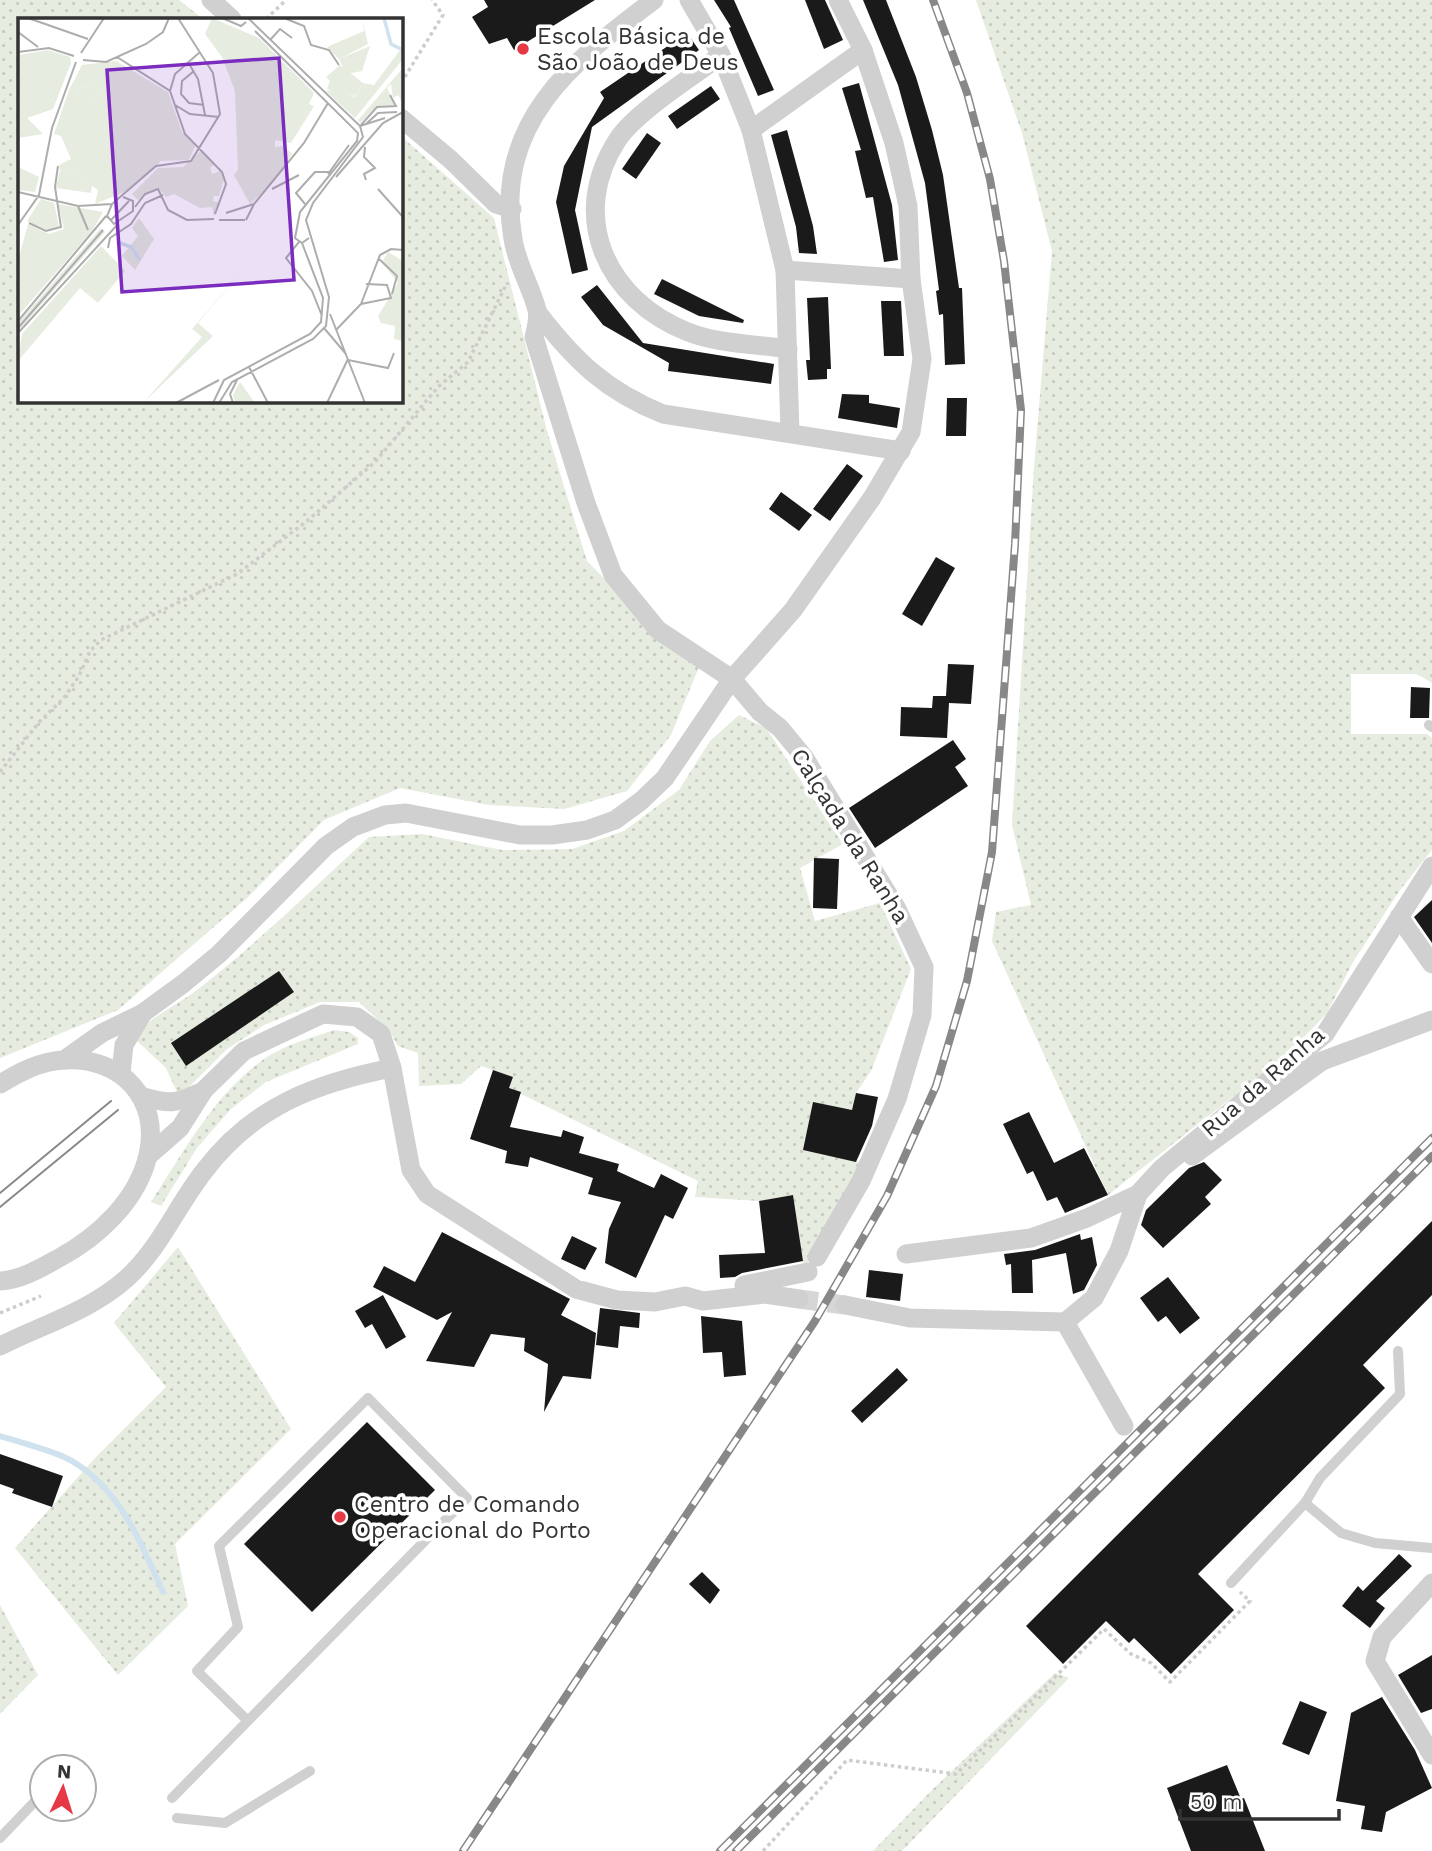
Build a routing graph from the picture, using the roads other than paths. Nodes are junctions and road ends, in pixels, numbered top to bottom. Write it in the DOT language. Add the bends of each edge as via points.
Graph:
graph roads {
  1 [pos="211,0"];
  2 [pos="654,0"];
  3 [pos="688,0"];
  4 [pos="838,0"];
  5 [pos="231,18"];
  6 [pos="863,50"];
  7 [pos="721,55"];
  8 [pos="402,119"];
  9 [pos="751,130"];
  10 [pos="512,209"];
  11 [pos="785,270"];
  12 [pos="911,279"];
  13 [pos="538,313"];
  14 [pos="788,348"];
  15 [pos="790,433"];
  16 [pos="901,451"];
  17 [pos="732,679"];
  18 [pos="1432,866"];
  19 [pos="1399,917"];
  20 [pos="1432,964"];
  21 [pos="142,1013"];
  22 [pos="1432,1020"];
  23 [pos="64,1060"];
  24 [pos="392,1068"];
  25 [pos="121,1073"];
  26 [pos="0,1084"];
  27 [pos="204,1090"];
  28 [pos="141,1096"];
  29 [pos="148,1156"];
  30 [pos="1161,1168"];
  31 [pos="1138,1194"];
  32 [pos="905,1254"];
  33 [pos="1,1282"];
  34 [pos="685,1296"];
  35 [pos="799,1299"];
  36 [pos="845,1305"];
  37 [pos="1065,1322"];
  38 [pos="0,1346"];
  39 [pos="1398,1351"];
  40 [pos="1124,1426"];
  41 [pos="1305,1503"];
  42 [pos="1432,1548"];
  43 [pos="1231,1583"];
  44 [pos="1432,1583"];
  45 [pos="247,1720"];
  46 [pos="1432,1755"];
  47 [pos="310,1771"];
  48 [pos="172,1798"];
  49 [pos="28,1809"];
  50 [pos="177,1818"];
  51 [pos="0,1838"];
  1 -- 5 [label="street"];
  2 -- 10 [label="street, Calçada da Ranha" via="565,72 544,99 517,159"];
  3 -- 7 [label="street"];
  4 -- 6 [label="street"];
  6 -- 9 [label="street"];
  6 -- 12 [label="street" via="894,143 908,206"];
  7 -- 9 [label="street"];
  7 -- 14 [label="street" via="619,138 598,184 598,237 624,289 665,322 691,334"];
  8 -- 10 [label="street" via="496,204"];
  9 -- 11 [label="street"];
  10 -- 13 [label="street, Calçada da Ranha" via="517,263"];
  11 -- 12 [label="street"];
  11 -- 14 [label="street"];
  12 -- 16 [label="street" via="922,359 911,432"];
  13 -- 15 [label="street" via="566,351 628,400 663,414"];
  13 -- 17 [label="street, Calçada da Ranha" via="534,337 613,575 658,630"];
  14 -- 15 [label="street"];
  15 -- 16 [label="street"];
  16 -- 17 [label="street" via="793,610"];
  17 -- 21 [label="street" via="665,778 615,820 552,835 520,835 406,813 353,827 326,846 219,954"];
  17 -- 34 [label="street, Calçada da Ranha" via="804,757 897,909 925,967 922,1015 897,1099 861,1181 812,1265"];
  18 -- 19 [label="street, Rua da Ranha"];
  19 -- 20 [label="street"];
  19 -- 30 [label="street, Rua da Ranha" via="1325,1034"];
  21 -- 23 [label="street" via="102,1033"];
  21 -- 25 [label="street" via="124,1045"];
  22 -- 30 [label="street, Rua da Ranha" via="1322,1062 1201,1152"];
  23 -- 25 [label="street" via="94,1062"];
  23 -- 26 [label="street" via="35,1065"];
  24 -- 27 [label="street" via="381,1034 357,1017 323,1014 244,1051"];
  24 -- 34 [label="street" via="411,1170 427,1194 576,1289 617,1300 655,1302"];
  24 -- 38 [label="street" via="297,1094 243,1127 204,1170 149,1255 126,1279 90,1303"];
  25 -- 28 [label="street"];
  27 -- 28 [label="street" via="177,1103"];
  27 -- 29 [label="street" via="180,1128"];
  28 -- 29 [label="street" via="151,1126"];
  29 -- 33 [label="street" via="136,1186 99,1231 34,1272"];
  30 -- 31 [label="street, Rua da Ranha"];
  31 -- 32 [label="street" via="1031,1238"];
  31 -- 37 [label="street, Rua da Ranha" via="1119,1251 1094,1298"];
  34 -- 35 [label="street" via="703,1301 765,1294"];
  36 -- 37 [label="street" via="910,1318"];
  37 -- 40 [label="street"];
  39 -- 41 [label="lane" via="1400,1394 1320,1478"];
  41 -- 42 [label="lane" via="1340,1533 1375,1543"];
  41 -- 43 [label="lane"];
  44 -- 46 [label="street" via="1382,1637 1375,1661"];
  45 -- 45 [label="lane" via="467,1498 368,1398 219,1546 238,1627 197,1671"];
  45 -- 48 [label="lane"];
  47 -- 50 [label="lane" via="225,1823"];
  49 -- 51 [label="lane"];
}
